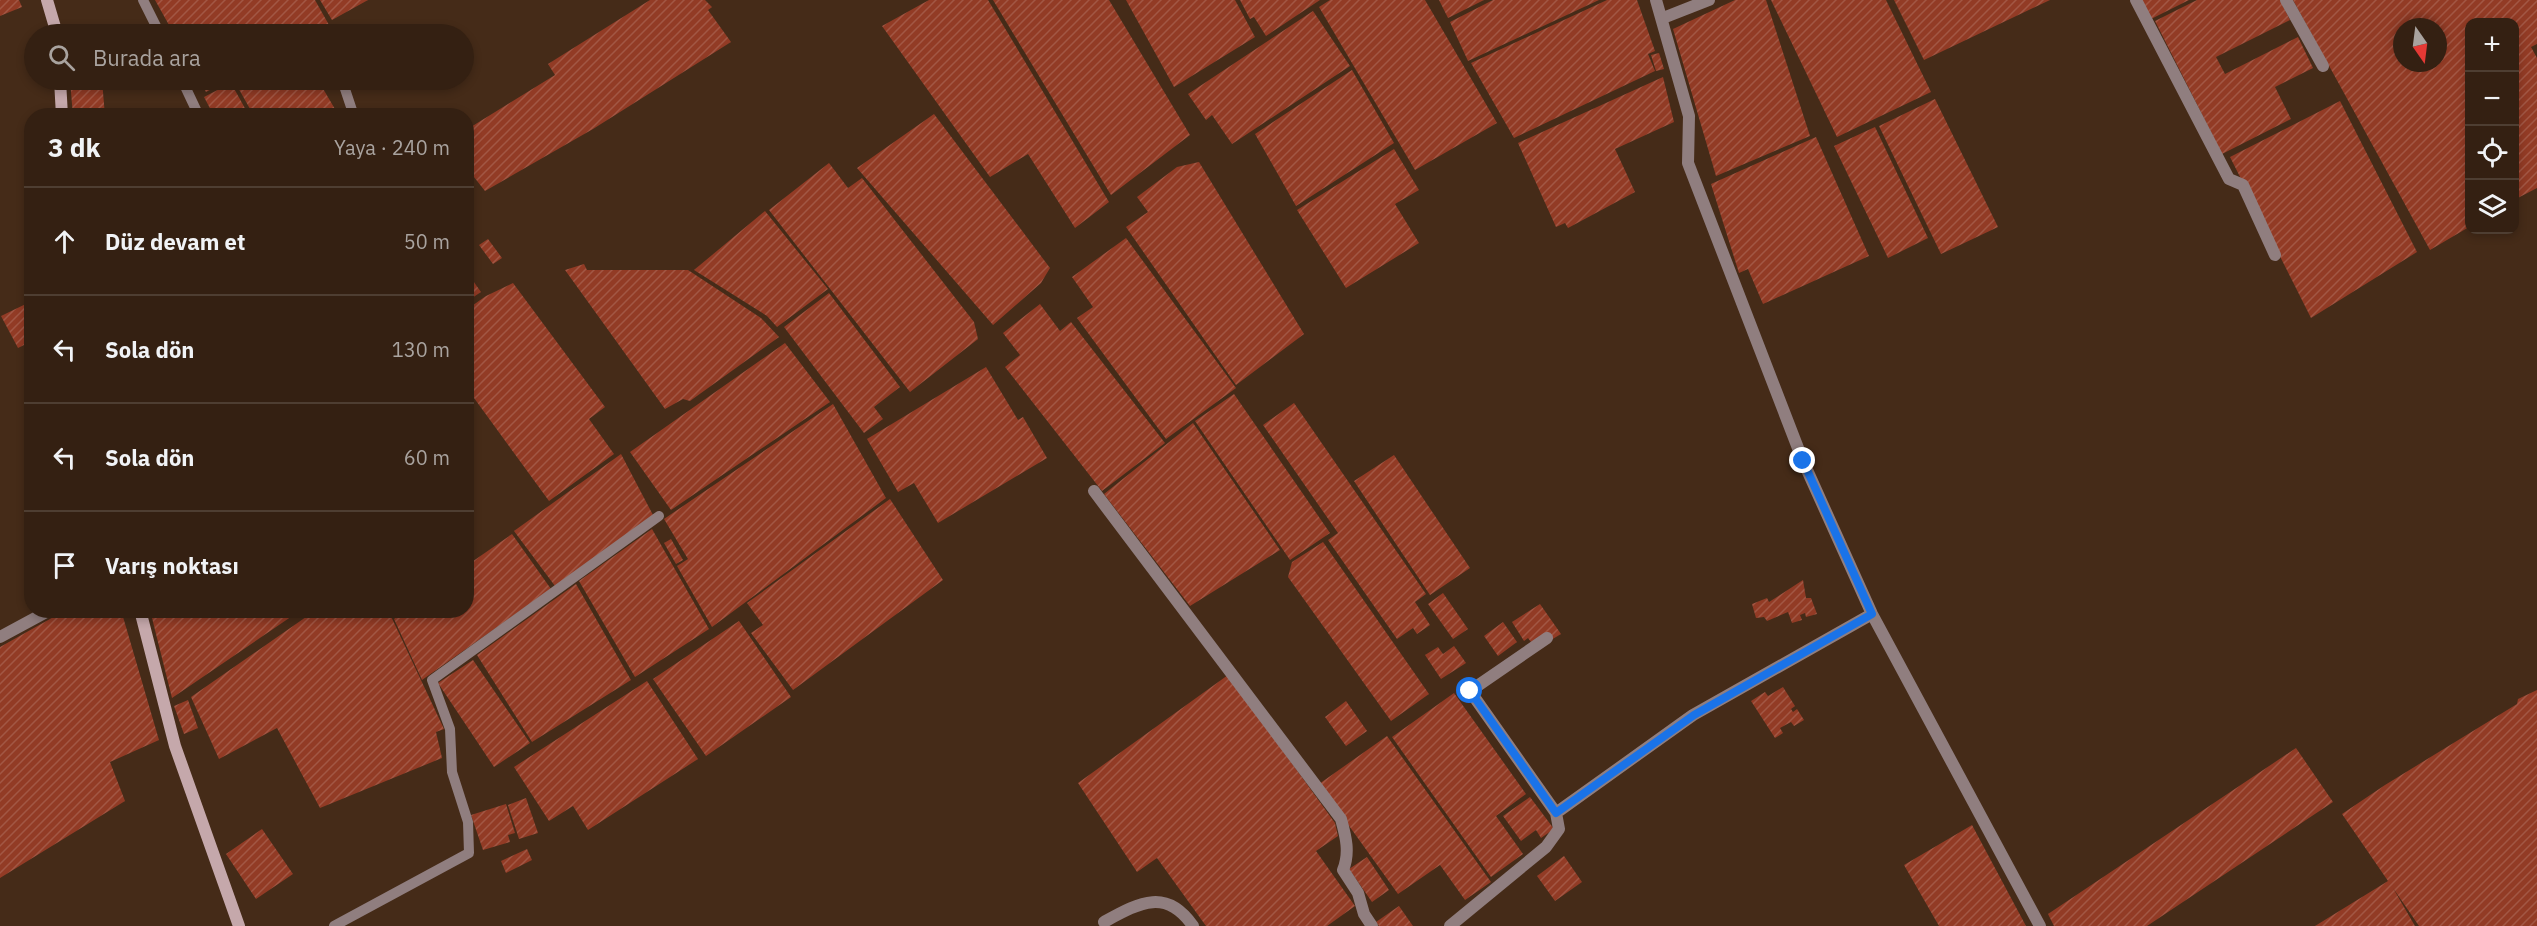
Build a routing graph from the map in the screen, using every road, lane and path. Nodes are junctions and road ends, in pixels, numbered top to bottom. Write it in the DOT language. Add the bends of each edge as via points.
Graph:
graph roads {
  1 [pos="47,0"];
  2 [pos="143,0"];
  3 [pos="1656,0"];
  4 [pos="1709,0"];
  5 [pos="2136,0"];
  6 [pos="2286,0"];
  7 [pos="1663,18"];
  8 [pos="54,24"];
  9 [pos="155,24"];
  10 [pos="2323,66"];
  11 [pos="61,90"];
  12 [pos="187,90"];
  13 [pos="345,90"];
  14 [pos="62,108"];
  15 [pos="195,108"];
  16 [pos="351,108"];
  17 [pos="2275,255"];
  18 [pos="1094,491"];
  19 [pos="659,516"];
  20 [pos="1872,614"];
  21 [pos="35,618"];
  22 [pos="142,618"];
  23 [pos="0,637"];
  24 [pos="1547,638"];
  25 [pos="1556,813"];
  26 [pos="1104,922"];
  27 [pos="238,926"];
  28 [pos="334,926"];
  29 [pos="1193,926"];
  30 [pos="1372,926"];
  31 [pos="1450,926"];
  32 [pos="2040,926"];
  1 -- 8 [label="street"];
  2 -- 9 [label="lane"];
  3 -- 7 [label="street"];
  4 -- 7 [label="street"];
  5 -- 17 [label="street" via="2229,179 2243,185"];
  6 -- 10 [label="street"];
  7 -- 20 [label="street" via="1689,116 1688,163 1803,461"];
  11 -- 14 [label="street"];
  12 -- 15 [label="lane"];
  13 -- 16 [label="lane"];
  18 -- 30 [label="street" via="1341,819 1347,841 1347,859 1342,870 1358,893"];
  19 -- 28 [label="lane" via="432,680 450,729 452,772 468,822 469,853"];
  20 -- 25 [label="street" via="1694,715"];
  20 -- 32 [label="street"];
  21 -- 23 [label="street"];
  22 -- 27 [label="street" via="175,746"];
  24 -- 25 [label="street" via="1470,691"];
  25 -- 31 [label="street" via="1558,829 1546,847"];
  26 -- 29 [label="street" via="1134,906 1155,902 1171,904 1184,912"];
}
